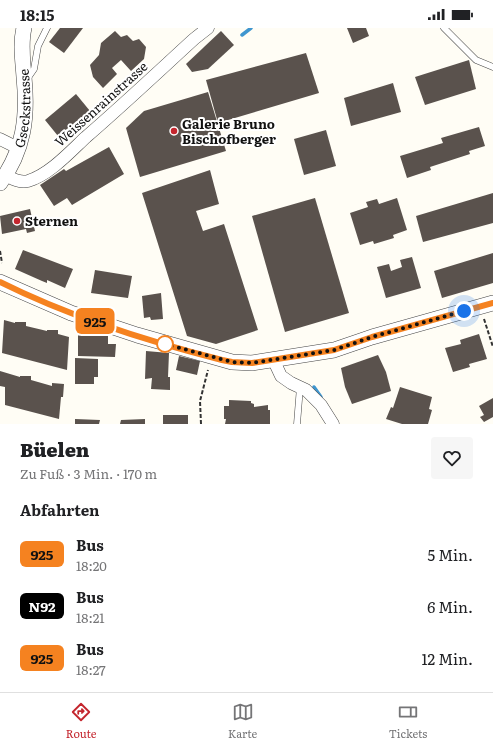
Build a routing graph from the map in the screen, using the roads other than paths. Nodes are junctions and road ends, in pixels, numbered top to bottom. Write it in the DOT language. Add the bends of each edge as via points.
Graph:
graph roads {
  1 [pos="24,28"];
  2 [pos="47,28"];
  3 [pos="208,28"];
  4 [pos="444,28"];
  5 [pos="493,67"];
  6 [pos="25,84"];
  7 [pos="0,140"];
  8 [pos="18,148"];
  9 [pos="3,179"];
  10 [pos="0,282"];
  11 [pos="486,305"];
  12 [pos="274,361"];
  13 [pos="300,387"];
  14 [pos="297,424"];
  15 [pos="333,424"];
  1 -- 6 [label="street, Gseckstrasse" via="22,52"];
  2 -- 6 [label="lane" via="38,46 34,69"];
  3 -- 9 [label="street, Weissenrainstrasse" via="47,171 23,182"];
  4 -- 5 [label="lane" via="476,60"];
  6 -- 8 [label="street, Gseckstrasse" via="26,111 23,136"];
  7 -- 8 [label="street"];
  8 -- 9 [label="street, Gseckstrasse"];
  10 -- 12 [label="street" via="71,313 137,336 232,362"];
  11 -- 12 [label="street" via="334,350"];
  12 -- 13 [label="street" via="281,376"];
  13 -- 14 [label="lane"];
  13 -- 15 [label="street" via="321,405"];
}
